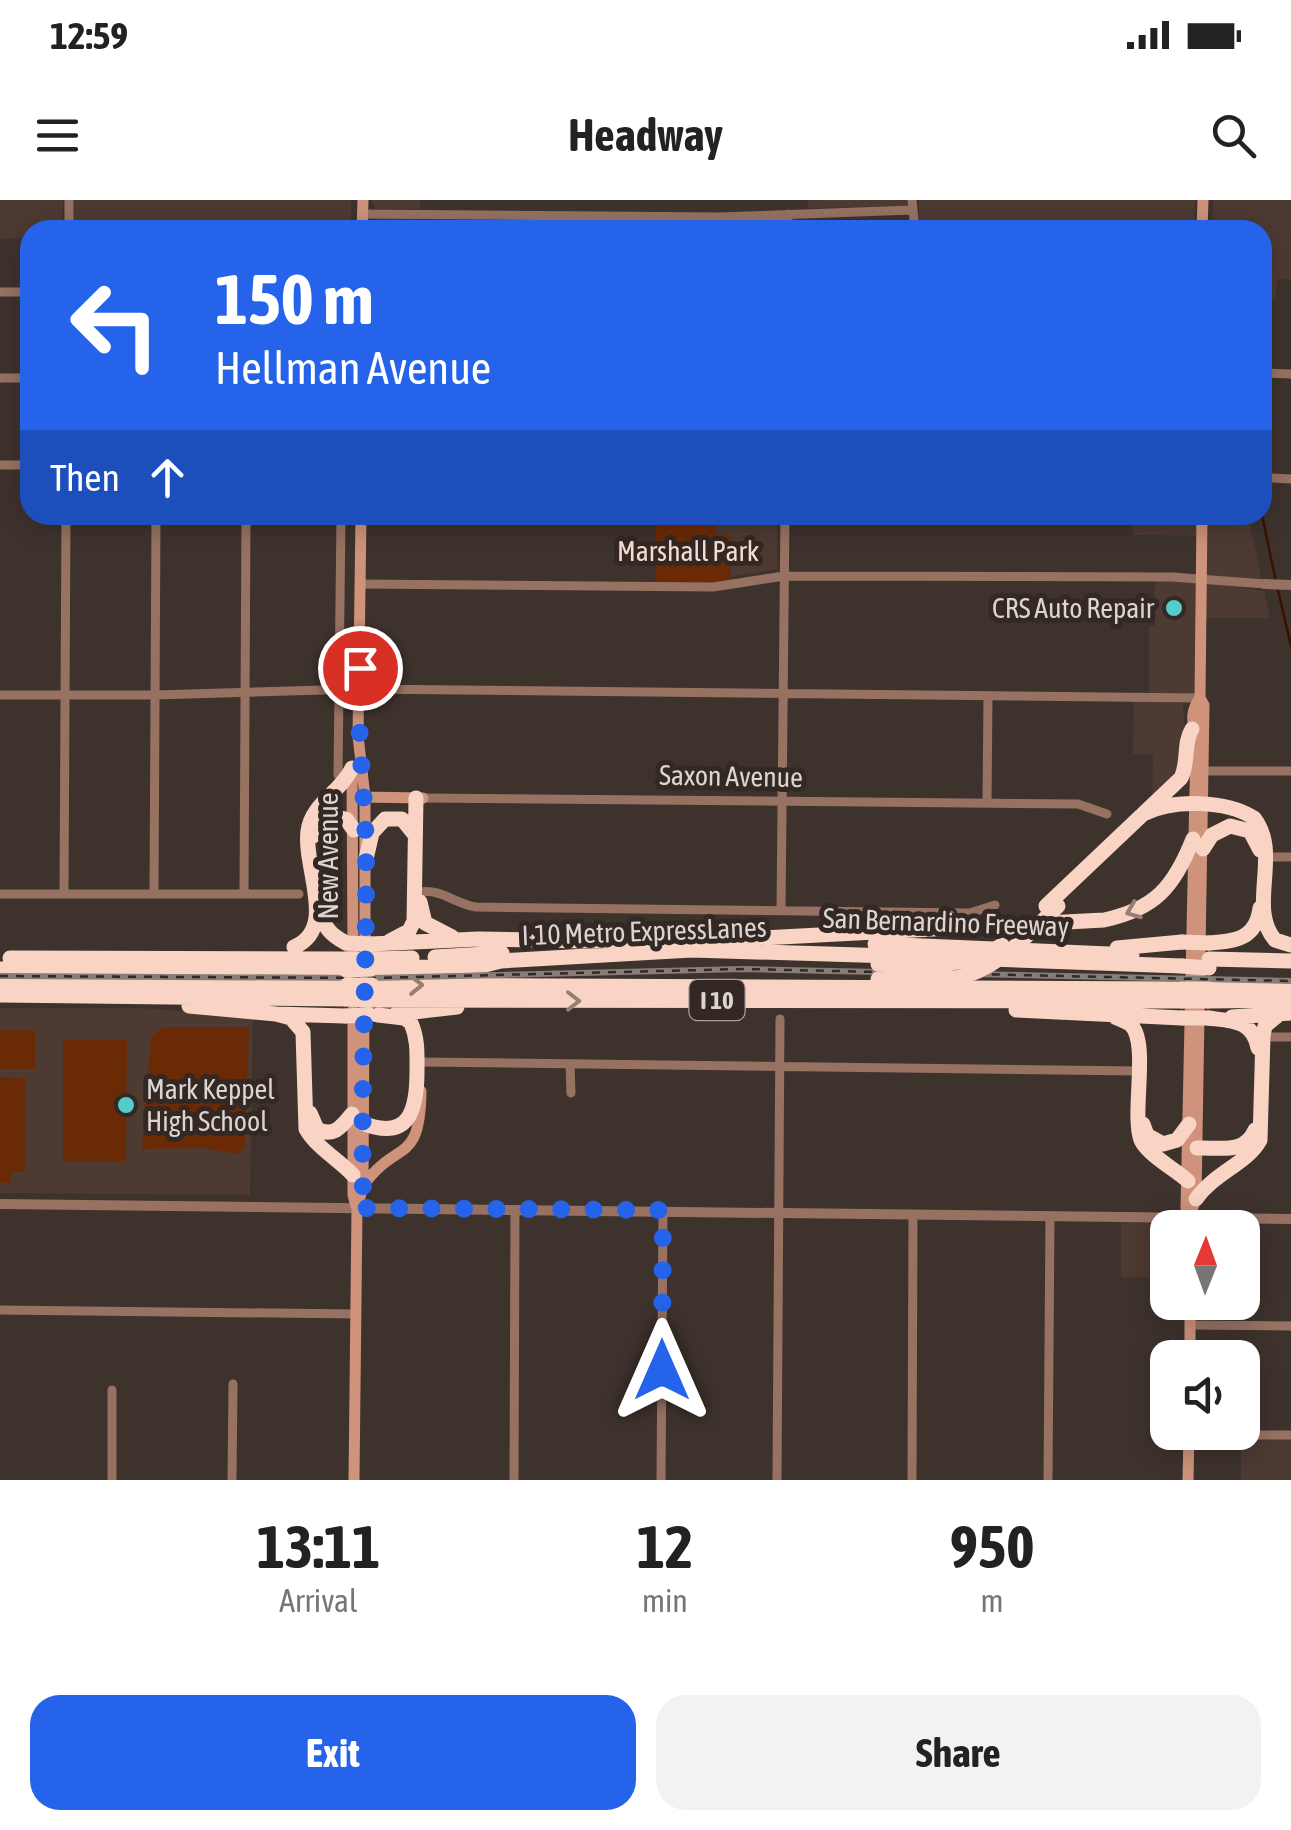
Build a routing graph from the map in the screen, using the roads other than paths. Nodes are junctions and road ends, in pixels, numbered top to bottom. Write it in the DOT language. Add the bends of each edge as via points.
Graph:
graph roads {
  1 [pos="363,200"];
  2 [pos="912,205"];
  3 [pos="363,214"];
  4 [pos="788,214"];
  5 [pos="363,220"];
  6 [pos="788,220"];
  7 [pos="1272,478"];
  8 [pos="1291,479"];
  9 [pos="66,525"];
  10 [pos="156,525"];
  11 [pos="246,525"];
  12 [pos="341,525"];
  13 [pos="361,525"];
  14 [pos="785,525"];
  15 [pos="1202,525"];
  16 [pos="784,576"];
  17 [pos="1202,581"];
  18 [pos="360,584"];
  19 [pos="1264,584"];
  20 [pos="1288,585"];
  21 [pos="358,690"];
  22 [pos="340,691"];
  23 [pos="244,692"];
  24 [pos="783,694"];
  25 [pos="0,695"];
  26 [pos="65,695"];
  27 [pos="155,696"];
  28 [pos="988,696"];
  29 [pos="1200,698"];
  30 [pos="1192,728"];
  31 [pos="358,736"];
  32 [pos="1204,770"];
  33 [pos="345,771"];
  34 [pos="1291,771"];
  35 [pos="359,797"];
  36 [pos="419,798"];
  37 [pos="782,801"];
  38 [pos="987,804"];
  39 [pos="1197,808"];
  40 [pos="1107,814"];
  41 [pos="1143,814"];
  42 [pos="354,830"];
  43 [pos="415,837"];
  44 [pos="1198,844"];
  45 [pos="1265,857"];
  46 [pos="1291,857"];
  47 [pos="366,860"];
  48 [pos="420,892"];
  49 [pos="64,893"];
  50 [pos="154,893"];
  51 [pos="0,894"];
  52 [pos="244,894"];
  53 [pos="299,894"];
  54 [pos="995,905"];
  55 [pos="1052,906"];
  56 [pos="781,909"];
  57 [pos="466,939"];
  58 [pos="722,940"];
  59 [pos="638,942"];
  60 [pos="1291,945"];
  61 [pos="294,948"];
  62 [pos="1182,955"];
  63 [pos="1209,956"];
  64 [pos="0,958"];
  65 [pos="257,958"];
  66 [pos="1291,960"];
  67 [pos="485,965"];
  68 [pos="0,969"];
  69 [pos="1291,970"];
  70 [pos="878,972"];
  71 [pos="346,979"];
  72 [pos="374,979"];
  73 [pos="0,984"];
  74 [pos="461,984"];
  75 [pos="1291,989"];
  76 [pos="0,996"];
  77 [pos="151,997"];
  78 [pos="1291,1000"];
  79 [pos="475,1001"];
  80 [pos="958,1001"];
  81 [pos="1182,1003"];
  82 [pos="1208,1003"];
  83 [pos="434,1012"];
  84 [pos="276,1014"];
  85 [pos="1284,1014"];
  86 [pos="1112,1016"];
  87 [pos="780,1018"];
  88 [pos="1272,1037"];
  89 [pos="1291,1037"];
  90 [pos="422,1062"];
  91 [pos="570,1064"];
  92 [pos="779,1067"];
  93 [pos="1138,1071"];
  94 [pos="570,1094"];
  95 [pos="357,1119"];
  96 [pos="1189,1124"];
  97 [pos="1197,1148"];
  98 [pos="358,1181"];
  99 [pos="1188,1181"];
  100 [pos="1196,1199"];
  101 [pos="0,1204"];
  102 [pos="357,1208"];
  103 [pos="515,1210"];
  104 [pos="663,1210"];
  105 [pos="1186,1210"];
  106 [pos="1192,1210"];
  107 [pos="778,1213"];
  108 [pos="913,1214"];
  109 [pos="1050,1216"];
  110 [pos="1291,1219"];
  111 [pos="1260,1220"];
  112 [pos="1150,1221"];
  113 [pos="0,1310"];
  114 [pos="356,1314"];
  115 [pos="1190,1320"];
  116 [pos="1190,1325"];
  117 [pos="1291,1326"];
  118 [pos="1190,1340"];
  119 [pos="233,1384"];
  120 [pos="112,1390"];
  121 [pos="1260,1435"];
  122 [pos="1291,1436"];
  123 [pos="1189,1450"];
  124 [pos="112,1480"];
  125 [pos="232,1480"];
  126 [pos="354,1480"];
  127 [pos="514,1480"];
  128 [pos="662,1480"];
  129 [pos="777,1480"];
  130 [pos="912,1480"];
  131 [pos="1048,1480"];
  132 [pos="1188,1480"];
  1 -- 3 [label="main road"];
  2 -- 4 [label="street"];
  3 -- 4 [label="street"];
  3 -- 5 [label="main road"];
  4 -- 6 [label="street"];
  7 -- 8 [label="street"];
  9 -- 26 [label="street"];
  10 -- 27 [label="street"];
  11 -- 23 [label="street"];
  12 -- 22 [label="street"];
  13 -- 18 [label="main road"];
  14 -- 16 [label="street"];
  15 -- 17 [label="main road"];
  16 -- 17 [label="street"];
  16 -- 18 [label="street" via="713,587"];
  16 -- 24 [label="street"];
  17 -- 19 [label="street"];
  17 -- 29 [label="main road"];
  18 -- 21 [label="main road"];
  19 -- 20 [label="street"];
  21 -- 22 [label="street"];
  21 -- 24 [label="street"];
  21 -- 31 [label="main road"];
  22 -- 23 [label="street"];
  22 -- 33 [label="street"];
  23 -- 27 [label="street"];
  23 -- 52 [label="street"];
  24 -- 28 [label="street"];
  24 -- 37 [label="street"];
  25 -- 26 [label="street"];
  26 -- 27 [label="street"];
  26 -- 49 [label="street"];
  27 -- 50 [label="street"];
  28 -- 29 [label="street"];
  28 -- 38 [label="street"];
  29 -- 30 [label="main road"];
  29 -- 32 [label="main road"];
  30 -- 39 [label="main road"];
  30 -- 41 [label="highway" via="1181,778"];
  31 -- 33 [label="main road, New Avenue"];
  31 -- 35 [label="main road, New Avenue"];
  32 -- 34 [label="street"];
  32 -- 39 [label="main road"];
  33 -- 35 [label="main road, New Avenue"];
  33 -- 61 [label="highway" via="339,790 308,826 316,924"];
  35 -- 36 [label="main road, Saxon Avenue"];
  35 -- 42 [label="main road, New Avenue"];
  35 -- 47 [label="main road, New Avenue"];
  36 -- 37 [label="street, Saxon Avenue"];
  36 -- 43 [label="highway"];
  36 -- 48 [label="main road"];
  37 -- 38 [label="street, Saxon Avenue"];
  37 -- 56 [label="street"];
  38 -- 40 [label="street, Saxon Avenue" via="1078,804"];
  39 -- 41 [label="highway" via="1168,805"];
  39 -- 44 [label="main road"];
  39 -- 45 [label="highway" via="1227,807 1254,818"];
  39 -- 55 [label="highway" via="1152,820"];
  41 -- 55 [label="highway"];
  42 -- 71 [label="highway" via="346,820 324,820 312,843 324,925"];
  42 -- 95 [label="main road, New Avenue"];
  43 -- 47 [label="highway" via="402,818 385,818 372,832"];
  43 -- 72 [label="highway" via="414,921"];
  44 -- 58 [label="highway, one-way" via="1158,897 1117,917"];
  44 -- 63 [label="highway" via="1230,826 1250,831 1260,848 1255,928"];
  44 -- 96 [label="main road"];
  44 -- 97 [label="main road"];
  45 -- 46 [label="street"];
  45 -- 60 [label="highway" via="1266,924 1276,940"];
  47 -- 95 [label="main road, New Avenue"];
  48 -- 56 [label="street" via="476,907"];
  48 -- 57 [label="highway" via="425,923"];
  49 -- 50 [label="street"];
  49 -- 51 [label="street"];
  50 -- 52 [label="street"];
  52 -- 53 [label="street"];
  54 -- 56 [label="street" via="970,914"];
  55 -- 70 [label="highway, bridge" via="972,961"];
  57 -- 59 [label="highway"];
  57 -- 72 [label="highway"];
  58 -- 59 [label="highway, San Bernardino Freeway / I 10"];
  58 -- 62 [label="highway, San Bernardino Freeway / I 10"];
  59 -- 72 [label="highway, San Bernardino Freeway / I 10"];
  61 -- 65 [label="highway"];
  61 -- 71 [label="highway"];
  62 -- 63 [label="highway, I-10 Metro ExpressLanes, bridge"];
  62 -- 63 [label="highway, bridge"];
  62 -- 67 [label="highway, I-10 Metro ExpressLanes" via="711,950"];
  63 -- 66 [label="highway"];
  63 -- 69 [label="highway, I-10 Metro ExpressLanes"];
  64 -- 65 [label="highway, San Bernardino Freeway / I 10"];
  65 -- 71 [label="highway, San Bernardino Freeway / I 10"];
  67 -- 70 [label="highway" via="677,958"];
  67 -- 72 [label="highway, I-10 Metro ExpressLanes"];
  68 -- 71 [label="highway"];
  70 -- 74 [label="highway"];
  71 -- 72 [label="highway, San Bernardino Freeway / I 10, bridge"];
  71 -- 72 [label="highway, San Bernardino Freeway / I 10, bridge"];
  71 -- 73 [label="highway"];
  71 -- 77 [label="highway, San Bernardino Freeway / I 10"];
  71 -- 84 [label="highway"];
  71 -- 95 [label="highway" via="311,1028 309,1105 323,1132"];
  72 -- 74 [label="highway, I-10 Metro ExpressLanes, one-way"];
  72 -- 79 [label="highway, San Bernardino Freeway / I 10"];
  72 -- 83 [label="highway"];
  72 -- 95 [label="highway" via="411,1023 417,1099 403,1124 379,1127"];
  74 -- 81 [label="highway, I-10 Metro ExpressLanes"];
  75 -- 82 [label="highway, I-10 Metro ExpressLanes"];
  76 -- 77 [label="highway, San Bernardino Freeway / I 10"];
  77 -- 84 [label="highway"];
  78 -- 82 [label="highway"];
  79 -- 80 [label="highway, San Bernardino Freeway / I 10, one-way"];
  79 -- 83 [label="highway"];
  80 -- 81 [label="highway, San Bernardino Freeway / I 10"];
  80 -- 86 [label="highway"];
  81 -- 82 [label="highway, bridge"];
  81 -- 82 [label="highway, I-10 Metro ExpressLanes, bridge"];
  81 -- 86 [label="highway"];
  81 -- 96 [label="highway" via="1145,1038 1143,1124 1163,1144 1177,1140"];
  82 -- 85 [label="highway"];
  82 -- 97 [label="highway" via="1255,1035 1257,1122 1242,1146"];
  83 -- 90 [label="highway" via="422,1028"];
  84 -- 98 [label="highway" via="303,1032 306,1129"];
  85 -- 100 [label="highway" via="1262,1036 1260,1140"];
  86 -- 93 [label="highway" via="1136,1032"];
  87 -- 92 [label="street"];
  88 -- 89 [label="street"];
  90 -- 91 [label="street"];
  90 -- 98 [label="main road" via="416,1136"];
  91 -- 92 [label="street"];
  91 -- 94 [label="street"];
  92 -- 93 [label="street"];
  92 -- 107 [label="street"];
  93 -- 99 [label="highway" via="1142,1141"];
  95 -- 98 [label="main road, New Avenue"];
  96 -- 99 [label="main road"];
  97 -- 100 [label="main road"];
  98 -- 102 [label="main road, New Avenue"];
  99 -- 105 [label="main road"];
  100 -- 106 [label="main road"];
  101 -- 102 [label="street"];
  102 -- 103 [label="street"];
  102 -- 114 [label="main road, New Avenue"];
  103 -- 104 [label="street"];
  103 -- 127 [label="street"];
  104 -- 107 [label="street"];
  104 -- 128 [label="street"];
  107 -- 108 [label="street"];
  107 -- 129 [label="street"];
  108 -- 109 [label="street"];
  108 -- 130 [label="street"];
  109 -- 112 [label="street"];
  109 -- 131 [label="street"];
  110 -- 111 [label="street"];
  113 -- 114 [label="street"];
  114 -- 126 [label="main road, New Avenue"];
  115 -- 116 [label="main road"];
  116 -- 117 [label="street"];
  116 -- 118 [label="main road"];
  119 -- 125 [label="street"];
  120 -- 124 [label="street"];
  121 -- 122 [label="street"];
  123 -- 132 [label="main road"];
}
